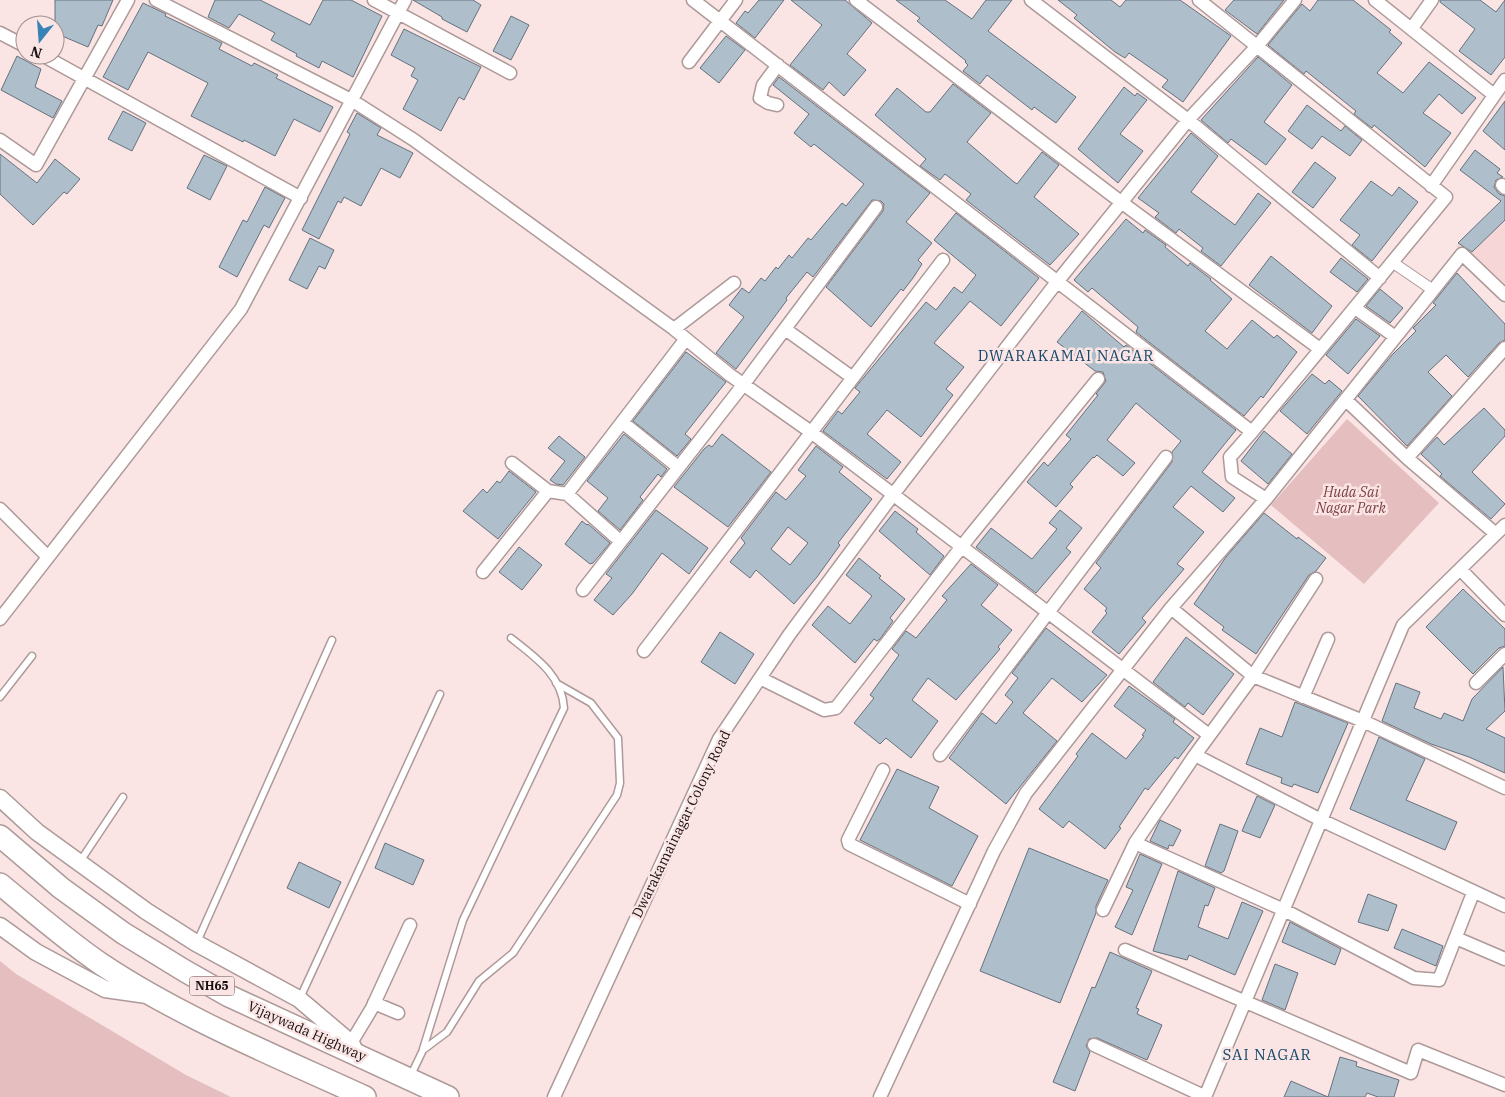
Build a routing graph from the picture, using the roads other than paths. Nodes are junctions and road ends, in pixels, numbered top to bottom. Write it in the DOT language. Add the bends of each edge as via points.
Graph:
graph roads {
  1 [pos="128,0"];
  2 [pos="156,0"];
  3 [pos="374,0"];
  4 [pos="405,0"];
  5 [pos="693,0"];
  6 [pos="736,0"];
  7 [pos="856,0"];
  8 [pos="1031,0"];
  9 [pos="1199,0"];
  10 [pos="1295,0"];
  11 [pos="1375,0"];
  12 [pos="1432,0"];
  13 [pos="399,13"];
  14 [pos="721,20"];
  15 [pos="1412,28"];
  16 [pos="0,33"];
  17 [pos="15,41"];
  18 [pos="1258,45"];
  19 [pos="689,62"];
  20 [pos="61,65"];
  21 [pos="778,65"];
  22 [pos="510,73"];
  23 [pos="86,78"];
  24 [pos="1505,80"];
  25 [pos="1494,95"];
  26 [pos="354,101"];
  27 [pos="777,105"];
  28 [pos="1188,120"];
  29 [pos="0,140"];
  30 [pos="1431,186"];
  31 [pos="302,198"];
  32 [pos="1121,202"];
  33 [pos="876,207"];
  34 [pos="943,260"];
  35 [pos="1392,262"];
  36 [pos="1380,278"];
  37 [pos="1057,282"];
  38 [pos="734,283"];
  39 [pos="1433,290"];
  40 [pos="1505,295"];
  41 [pos="1355,308"];
  42 [pos="674,329"];
  43 [pos="784,329"];
  44 [pos="1394,336"];
  45 [pos="685,340"];
  46 [pos="1505,348"];
  47 [pos="1320,349"];
  48 [pos="853,378"];
  49 [pos="1098,379"];
  50 [pos="743,385"];
  51 [pos="1347,401"];
  52 [pos="622,422"];
  53 [pos="811,432"];
  54 [pos="1252,432"];
  55 [pos="1166,457"];
  56 [pos="1407,458"];
  57 [pos="512,463"];
  58 [pos="678,467"];
  59 [pos="548,492"];
  60 [pos="567,494"];
  61 [pos="892,496"];
  62 [pos="1266,499"];
  63 [pos="0,509"];
  64 [pos="1500,530"];
  65 [pos="620,541"];
  66 [pos="962,547"];
  67 [pos="48,557"];
  68 [pos="1460,569"];
  69 [pos="483,572"];
  70 [pos="1316,580"];
  71 [pos="583,590"];
  72 [pos="1171,608"];
  73 [pos="1048,613"];
  74 [pos="1505,615"];
  75 [pos="0,619"];
  76 [pos="511,638"];
  77 [pos="1328,639"];
  78 [pos="332,640"];
  79 [pos="644,651"];
  80 [pos="1505,654"];
  81 [pos="32,656"];
  82 [pos="1123,669"];
  83 [pos="1252,676"];
  84 [pos="760,678"];
  85 [pos="556,683"];
  86 [pos="1476,683"];
  87 [pos="440,694"];
  88 [pos="0,697"];
  89 [pos="1303,697"];
  90 [pos="1363,721"];
  91 [pos="1209,735"];
  92 [pos="940,755"];
  93 [pos="1195,755"];
  94 [pos="883,770"];
  95 [pos="1505,788"];
  96 [pos="123,797"];
  97 [pos="0,798"];
  98 [pos="1322,821"];
  99 [pos="0,836"];
  100 [pos="1135,843"];
  101 [pos="79,863"];
  102 [pos="0,884"];
  103 [pos="1473,892"];
  104 [pos="970,904"];
  105 [pos="1505,906"];
  106 [pos="1103,910"];
  107 [pos="1284,910"];
  108 [pos="410,925"];
  109 [pos="0,926"];
  110 [pos="1456,938"];
  111 [pos="196,943"];
  112 [pos="1124,950"];
  113 [pos="1505,959"];
  114 [pos="157,996"];
  115 [pos="299,999"];
  116 [pos="1245,1000"];
  117 [pos="374,1003"];
  118 [pos="398,1013"];
  119 [pos="1094,1046"];
  120 [pos="353,1048"];
  121 [pos="423,1050"];
  122 [pos="410,1078"];
  123 [pos="1505,1085"];
  124 [pos="366,1097"];
  125 [pos="448,1097"];
  126 [pos="554,1097"];
  127 [pos="880,1097"];
  128 [pos="1206,1097"];
  1 -- 23 [label="street"];
  2 -- 26 [label="street"];
  3 -- 13 [label="street"];
  4 -- 13 [label="street"];
  5 -- 14 [label="street"];
  6 -- 14 [label="street"];
  7 -- 32 [label="street"];
  8 -- 28 [label="street"];
  9 -- 18 [label="street"];
  10 -- 18 [label="street, Dwarakamainagar Colony Road"];
  11 -- 15 [label="street"];
  12 -- 15 [label="street"];
  13 -- 22 [label="street"];
  13 -- 26 [label="street"];
  14 -- 19 [label="street"];
  14 -- 21 [label="street"];
  15 -- 25 [label="street"];
  16 -- 17 [label="street"];
  18 -- 28 [label="street, Dwarakamainagar Colony Road"];
  18 -- 30 [label="street"];
  20 -- 23 [label="street"];
  21 -- 27 [label="street" via="763,85 760,98 768,104"];
  21 -- 37 [label="street"];
  23 -- 29 [label="street" via="36,165"];
  23 -- 31 [label="street"];
  24 -- 25 [label="street"];
  25 -- 30 [label="street"];
  26 -- 31 [label="street"];
  26 -- 42 [label="street" via="414,140"];
  28 -- 32 [label="street, Dwarakamainagar Colony Road"];
  28 -- 36 [label="street"];
  30 -- 35 [label="street" via="1446,197"];
  31 -- 67 [label="street" via="241,309"];
  32 -- 37 [label="street, Dwarakamainagar Colony Road"];
  32 -- 47 [label="street"];
  33 -- 43 [label="street"];
  34 -- 48 [label="street"];
  35 -- 36 [label="street"];
  35 -- 39 [label="street"];
  36 -- 41 [label="street"];
  37 -- 54 [label="street"];
  37 -- 61 [label="street, Dwarakamainagar Colony Road"];
  38 -- 42 [label="street"];
  39 -- 40 [label="street" via="1462,254"];
  39 -- 44 [label="street"];
  41 -- 44 [label="street"];
  41 -- 47 [label="street"];
  42 -- 45 [label="street"];
  43 -- 48 [label="street"];
  43 -- 50 [label="street"];
  44 -- 51 [label="street"];
  45 -- 50 [label="street"];
  45 -- 52 [label="street"];
  46 -- 56 [label="street"];
  47 -- 54 [label="street"];
  48 -- 53 [label="street"];
  49 -- 66 [label="street"];
  50 -- 53 [label="street"];
  50 -- 58 [label="street"];
  51 -- 56 [label="street"];
  51 -- 62 [label="street"];
  52 -- 58 [label="street"];
  52 -- 60 [label="street"];
  53 -- 61 [label="street"];
  53 -- 79 [label="street"];
  54 -- 62 [label="street" via="1230,457 1232,477"];
  55 -- 73 [label="street"];
  56 -- 64 [label="street"];
  57 -- 59 [label="street"];
  58 -- 65 [label="street"];
  59 -- 60 [label="street"];
  59 -- 69 [label="street"];
  60 -- 65 [label="street"];
  61 -- 66 [label="street"];
  61 -- 84 [label="street, Dwarakamainagar Colony Road"];
  62 -- 72 [label="street"];
  63 -- 67 [label="street"];
  64 -- 68 [label="street"];
  65 -- 71 [label="street"];
  66 -- 73 [label="street"];
  66 -- 84 [label="street" via="836,708 824,710"];
  67 -- 75 [label="street"];
  68 -- 74 [label="street"];
  68 -- 90 [label="street" via="1403,625"];
  70 -- 83 [label="street"];
  72 -- 82 [label="street"];
  72 -- 83 [label="street"];
  73 -- 82 [label="street"];
  73 -- 92 [label="street"];
  76 -- 85 [label="lane" via="540,660"];
  77 -- 89 [label="street"];
  78 -- 111 [label="lane"];
  80 -- 86 [label="street"];
  81 -- 88 [label="lane"];
  82 -- 91 [label="street"];
  82 -- 104 [label="street" via="1026,793"];
  83 -- 89 [label="street"];
  83 -- 91 [label="street"];
  84 -- 126 [label="street, Dwarakamainagar Colony Road" via="719,739"];
  85 -- 121 [label="lane" via="564,699 564,708 463,920"];
  85 -- 121 [label="lane" via="591,703 618,738 620,783 616,795 513,953 479,981 446,1032"];
  87 -- 115 [label="lane"];
  89 -- 90 [label="street"];
  90 -- 95 [label="street"];
  90 -- 98 [label="street"];
  91 -- 93 [label="street"];
  93 -- 98 [label="street"];
  93 -- 100 [label="street"];
  94 -- 104 [label="street" via="848,844"];
  96 -- 101 [label="lane"];
  97 -- 101 [label="street" via="37,832"];
  98 -- 103 [label="street"];
  98 -- 107 [label="street"];
  99 -- 120 [label="highway, Vijaywada Highway / NH65" via="84,905 185,971 229,996"];
  100 -- 106 [label="street"];
  100 -- 107 [label="street"];
  101 -- 111 [label="street"];
  102 -- 114 [label="highway, NH65" via="102,964"];
  103 -- 105 [label="street"];
  103 -- 110 [label="street"];
  104 -- 127 [label="street"];
  107 -- 110 [label="street" via="1414,978 1439,980"];
  107 -- 116 [label="street"];
  108 -- 117 [label="street"];
  109 -- 114 [label="street" via="36,952 105,989"];
  110 -- 113 [label="street"];
  111 -- 115 [label="street"];
  112 -- 116 [label="street"];
  114 -- 124 [label="highway, NH65" via="267,1052"];
  115 -- 120 [label="street"];
  116 -- 123 [label="street" via="1410,1073 1418,1050"];
  116 -- 128 [label="street"];
  117 -- 118 [label="street"];
  117 -- 120 [label="street"];
  119 -- 128 [label="street"];
  120 -- 122 [label="highway, Vijaywada Highway / NH65"];
  121 -- 122 [label="lane"];
  122 -- 125 [label="highway, Vijaywada Highway / NH65"];
}
